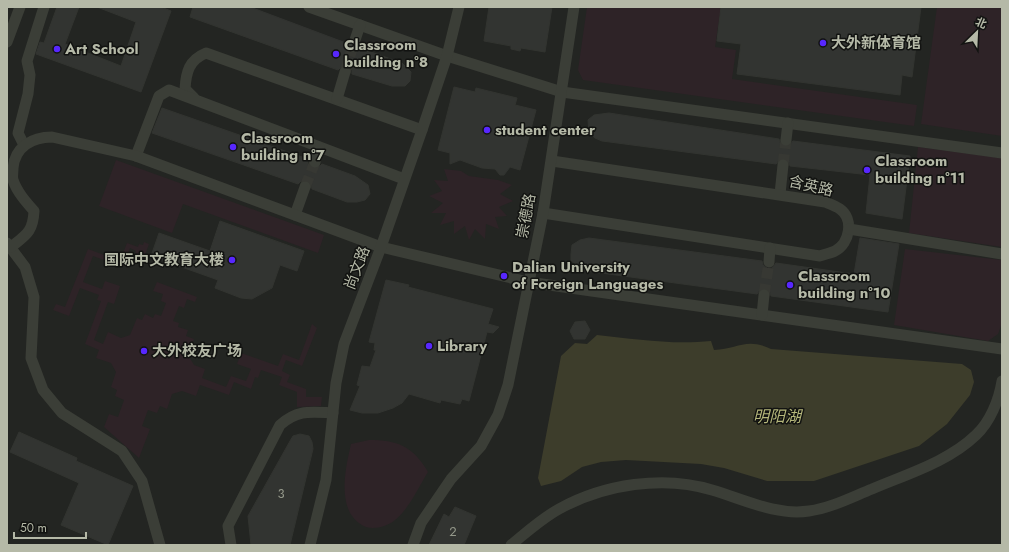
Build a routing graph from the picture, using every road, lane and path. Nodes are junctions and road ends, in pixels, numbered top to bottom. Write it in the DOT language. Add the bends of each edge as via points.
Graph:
graph roads {
  1 [pos="20,7"];
  2 [pos="44,7"];
  3 [pos="309,7"];
  4 [pos="459,7"];
  5 [pos="574,7"];
  6 [pos="360,25"];
  7 [pos="7,42"];
  8 [pos="353,46"];
  9 [pos="447,56"];
  10 [pos="345,72"];
  11 [pos="562,92"];
  12 [pos="195,99"];
  13 [pos="337,99"];
  14 [pos="788,123"];
  15 [pos="422,130"];
  16 [pos="786,140"];
  17 [pos="24,145"];
  18 [pos="319,147"];
  19 [pos="1002,152"];
  20 [pos="136,156"];
  21 [pos="552,161"];
  22 [pos="315,162"];
  23 [pos="783,165"];
  24 [pos="404,179"];
  25 [pos="305,187"];
  26 [pos="780,194"];
  27 [pos="543,213"];
  28 [pos="295,215"];
  29 [pos="849,229"];
  30 [pos="9,245"];
  31 [pos="381,247"];
  32 [pos="770,248"];
  33 [pos="1002,254"];
  34 [pos="769,262"];
  35 [pos="528,282"];
  36 [pos="764,295"];
  37 [pos="762,315"];
  38 [pos="1002,349"];
  39 [pos="1002,381"];
  40 [pos="333,413"];
  41 [pos="160,545"];
  42 [pos="231,545"];
  43 [pos="310,545"];
  44 [pos="413,545"];
  45 [pos="511,545"];
  1 -- 7 [label="street"];
  2 -- 17 [label="street" via="27,60 30,75 28,94 18,133"];
  3 -- 6 [label="street"];
  4 -- 9 [label="street, 尚文路"];
  5 -- 11 [label="street, 崇德路"];
  6 -- 8 [label="street"];
  6 -- 9 [label="street"];
  9 -- 11 [label="street"];
  9 -- 15 [label="street, 尚文路"];
  10 -- 13 [label="street"];
  11 -- 14 [label="street"];
  11 -- 21 [label="street, 崇德路"];
  12 -- 13 [label="street" via="185,89 187,73 191,62 196,57 206,54"];
  12 -- 18 [label="street"];
  12 -- 20 [label="street" via="169,90 159,96"];
  13 -- 15 [label="street"];
  14 -- 16 [label="street"];
  14 -- 19 [label="street"];
  15 -- 24 [label="street, 尚文路"];
  17 -- 20 [label="street" via="38,137 52,137"];
  17 -- 30 [label="street" via="14,160 12,179 34,211 33,225 26,235"];
  18 -- 22 [label="street"];
  18 -- 24 [label="street"];
  20 -- 28 [label="street"];
  21 -- 26 [label="street, 含英路"];
  21 -- 27 [label="street, 崇德路"];
  23 -- 26 [label="street"];
  24 -- 31 [label="street, 尚文路"];
  25 -- 28 [label="street"];
  26 -- 29 [label="street, 含英路" via="825,202 840,209 848,221"];
  27 -- 32 [label="street"];
  27 -- 35 [label="street, 崇德路"];
  28 -- 31 [label="street"];
  29 -- 32 [label="street" via="844,244 835,251 820,256"];
  29 -- 33 [label="street"];
  30 -- 41 [label="street" via="25,267 34,297 32,358 43,390 62,413 122,452 142,481"];
  31 -- 35 [label="street"];
  31 -- 40 [label="street, 尚文路" via="344,344"];
  32 -- 34 [label="street"];
  35 -- 37 [label="street"];
  35 -- 44 [label="street, 崇德路" via="508,385 498,415 481,446 451,479 421,523"];
  36 -- 37 [label="street"];
  37 -- 38 [label="street"];
  39 -- 45 [label="street" via="993,412 977,434 950,455 841,501 809,511 780,511 706,488 678,484 620,487 560,508 538,522"];
  40 -- 42 [label="street" via="305,412 290,416 280,425 228,526"];
  40 -- 43 [label="street, 尚文路" via="326,480"];
}
